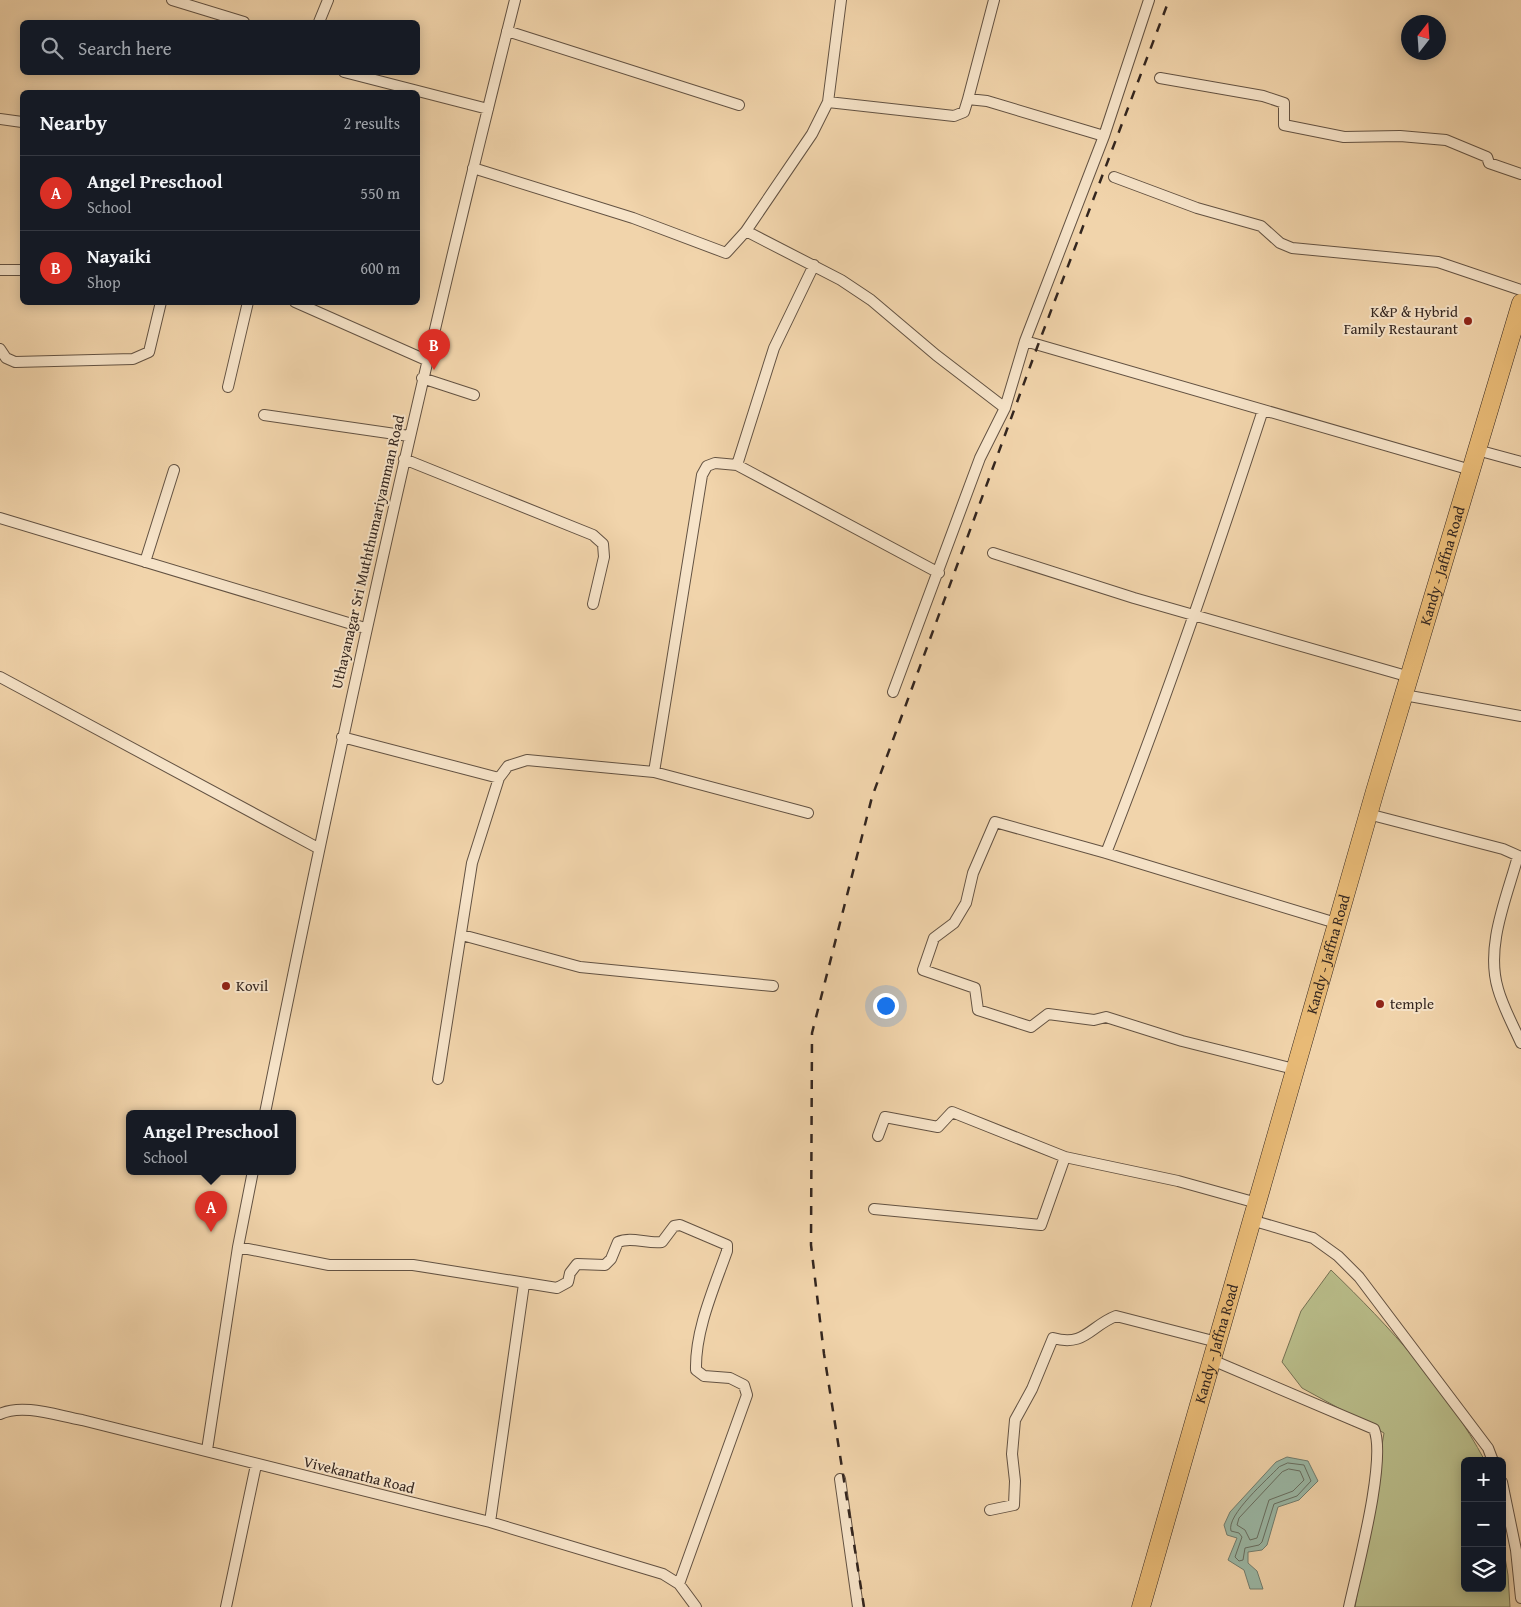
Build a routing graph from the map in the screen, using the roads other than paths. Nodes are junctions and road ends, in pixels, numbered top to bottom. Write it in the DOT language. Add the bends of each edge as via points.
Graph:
graph roads {
  1 [pos="172,0"];
  2 [pos="328,0"];
  3 [pos="515,0"];
  4 [pos="841,0"];
  5 [pos="994,0"];
  6 [pos="1149,0"];
  7 [pos="237,20"];
  8 [pos="320,20"];
  9 [pos="507,31"];
  10 [pos="356,75"];
  11 [pos="1160,78"];
  12 [pos="414,90"];
  13 [pos="420,92"];
  14 [pos="968,99"];
  15 [pos="828,102"];
  16 [pos="739,105"];
  17 [pos="488,109"];
  18 [pos="0,119"];
  19 [pos="20,122"];
  20 [pos="1104,136"];
  21 [pos="473,168"];
  22 [pos="1521,174"];
  23 [pos="1114,176"];
  24 [pos="746,231"];
  25 [pos="814,265"];
  26 [pos="0,270"];
  27 [pos="20,270"];
  28 [pos="1521,290"];
  29 [pos="1521,303"];
  30 [pos="160,305"];
  31 [pos="247,305"];
  32 [pos="302,305"];
  33 [pos="1025,341"];
  34 [pos="0,349"];
  35 [pos="426,360"];
  36 [pos="422,378"];
  37 [pos="228,387"];
  38 [pos="474,395"];
  39 [pos="1004,408"];
  40 [pos="1263,410"];
  41 [pos="264,415"];
  42 [pos="409,436"];
  43 [pos="1477,450"];
  44 [pos="404,459"];
  45 [pos="1521,462"];
  46 [pos="737,465"];
  47 [pos="174,470"];
  48 [pos="1471,470"];
  49 [pos="0,518"];
  50 [pos="993,553"];
  51 [pos="145,562"];
  52 [pos="939,573"];
  53 [pos="593,604"];
  54 [pos="1195,616"];
  55 [pos="365,628"];
  56 [pos="0,677"];
  57 [pos="1410,677"];
  58 [pos="893,692"];
  59 [pos="1404,695"];
  60 [pos="1521,716"];
  61 [pos="342,737"];
  62 [pos="654,772"];
  63 [pos="499,778"];
  64 [pos="808,813"];
  65 [pos="1368,814"];
  66 [pos="318,848"];
  67 [pos="1106,853"];
  68 [pos="1519,856"];
  69 [pos="1336,923"];
  70 [pos="462,935"];
  71 [pos="773,986"];
  72 [pos="1521,1043"];
  73 [pos="1294,1069"];
  74 [pos="438,1079"];
  75 [pos="266,1110"];
  76 [pos="878,1136"];
  77 [pos="1065,1157"];
  78 [pos="253,1175"];
  79 [pos="1257,1202"];
  80 [pos="874,1209"];
  81 [pos="1251,1220"];
  82 [pos="238,1247"];
  83 [pos="524,1284"];
  84 [pos="1217,1342"];
  85 [pos="1212,1360"];
  86 [pos="0,1414"];
  87 [pos="207,1450"];
  88 [pos="1491,1457"];
  89 [pos="256,1465"];
  90 [pos="840,1479"];
  91 [pos="1506,1501"];
  92 [pos="990,1510"];
  93 [pos="490,1522"];
  94 [pos="679,1584"];
  95 [pos="1521,1598"];
  96 [pos="226,1607"];
  97 [pos="696,1607"];
  98 [pos="858,1607"];
  99 [pos="1141,1607"];
  100 [pos="1349,1607"];
  1 -- 7 [label="street"];
  2 -- 8 [label="street"];
  3 -- 9 [label="street, Uthayanagar Sri Muththumariyamman Road"];
  4 -- 15 [label="street"];
  5 -- 14 [label="street"];
  6 -- 20 [label="street"];
  9 -- 16 [label="street"];
  9 -- 17 [label="street, Uthayanagar Sri Muththumariyamman Road"];
  10 -- 12 [label="street"];
  11 -- 22 [label="street" via="1263,96 1284,103 1284,125 1344,137 1400,136 1446,140 1487,156 1489,163"];
  13 -- 17 [label="street"];
  14 -- 15 [label="street" via="964,112 954,116"];
  14 -- 20 [label="street" via="987,101"];
  15 -- 24 [label="street" via="812,134"];
  17 -- 21 [label="street, Uthayanagar Sri Muththumariyamman Road"];
  18 -- 19 [label="street"];
  20 -- 33 [label="street"];
  21 -- 24 [label="street" via="633,218 726,253"];
  21 -- 35 [label="street, Uthayanagar Sri Muththumariyamman Road"];
  23 -- 28 [label="street" via="1197,208 1261,226 1280,243 1292,248 1438,262"];
  24 -- 25 [label="street"];
  25 -- 39 [label="street" via="871,300"];
  25 -- 46 [label="street" via="774,348"];
  26 -- 27 [label="street"];
  29 -- 43 [label="highway, Kandy - Jaffna Road"];
  30 -- 34 [label="street" via="149,352 133,359 15,362 6,358"];
  31 -- 37 [label="street"];
  32 -- 35 [label="street"];
  33 -- 39 [label="street"];
  33 -- 40 [label="street"];
  35 -- 36 [label="street, Uthayanagar Sri Muththumariyamman Road"];
  36 -- 38 [label="street"];
  36 -- 42 [label="street, Uthayanagar Sri Muththumariyamman Road"];
  39 -- 52 [label="street" via="980,458"];
  40 -- 48 [label="street"];
  40 -- 54 [label="street"];
  41 -- 42 [label="street"];
  42 -- 44 [label="street, Uthayanagar Sri Muththumariyamman Road"];
  43 -- 45 [label="street"];
  43 -- 48 [label="highway, Kandy - Jaffna Road"];
  44 -- 53 [label="street" via="594,535 603,544 604,557"];
  44 -- 55 [label="street, Uthayanagar Sri Muththumariyamman Road"];
  46 -- 52 [label="street"];
  46 -- 62 [label="street" via="715,463 707,466 702,475"];
  47 -- 51 [label="street"];
  48 -- 57 [label="highway, Kandy - Jaffna Road"];
  49 -- 51 [label="street"];
  50 -- 54 [label="street"];
  51 -- 55 [label="street"];
  52 -- 58 [label="street"];
  54 -- 57 [label="street"];
  54 -- 67 [label="street"];
  55 -- 61 [label="street, Uthayanagar Sri Muththumariyamman Road"];
  56 -- 66 [label="street"];
  57 -- 59 [label="highway, Kandy - Jaffna Road"];
  59 -- 60 [label="street"];
  59 -- 65 [label="highway, Kandy - Jaffna Road"];
  61 -- 63 [label="street"];
  61 -- 66 [label="street, Uthayanagar Sri Muththumariyamman Road"];
  62 -- 63 [label="street" via="527,760 508,766"];
  62 -- 64 [label="street"];
  63 -- 70 [label="street" via="472,863"];
  65 -- 68 [label="street"];
  65 -- 69 [label="highway, Kandy - Jaffna Road"];
  66 -- 75 [label="street, Uthayanagar Sri Muththumariyamman Road"];
  67 -- 69 [label="street"];
  67 -- 73 [label="street" via="995,822 973,873 966,903 954,924 934,938 923,970 974,988 978,1010 1031,1027 1048,1014 1094,1020 1106,1017 1182,1041"];
  68 -- 72 [label="street" via="1495,944 1494,963 1498,989"];
  69 -- 73 [label="highway, Kandy - Jaffna Road"];
  70 -- 71 [label="street" via="580,967"];
  70 -- 74 [label="street"];
  73 -- 79 [label="highway, Kandy - Jaffna Road"];
  76 -- 77 [label="street" via="885,1117 938,1127 952,1112"];
  77 -- 79 [label="street"];
  77 -- 80 [label="street" via="1041,1226"];
  78 -- 82 [label="street"];
  79 -- 81 [label="highway, Kandy - Jaffna Road"];
  81 -- 84 [label="highway, Kandy - Jaffna Road"];
  81 -- 88 [label="street" via="1313,1238 1338,1256 1359,1277 1488,1448"];
  82 -- 83 [label="street" via="330,1265 413,1266"];
  82 -- 87 [label="street"];
  83 -- 93 [label="street"];
  83 -- 94 [label="street" via="564,1286 577,1264 606,1265 618,1242 624,1239 662,1242 674,1226 680,1225 726,1245 727,1251 706,1310 696,1370 704,1376 737,1381 744,1385 747,1395"];
  84 -- 85 [label="highway, Kandy - Jaffna Road"];
  84 -- 92 [label="street" via="1116,1316 1104,1320 1077,1340 1053,1338 1015,1420 1012,1454 1014,1505"];
  85 -- 99 [label="highway, Kandy - Jaffna Road"];
  85 -- 100 [label="street" via="1374,1429 1378,1439 1372,1500"];
  86 -- 87 [label="street, Vivekanatha Road" via="28,1410"];
  87 -- 89 [label="street, Vivekanatha Road"];
  89 -- 93 [label="street, Vivekanatha Road"];
  89 -- 96 [label="street"];
  90 -- 98 [label="street"];
  91 -- 95 [label="street"];
  93 -- 94 [label="street, Vivekanatha Road" via="663,1574"];
  94 -- 97 [label="street, Vivekanatha Road"];
}
